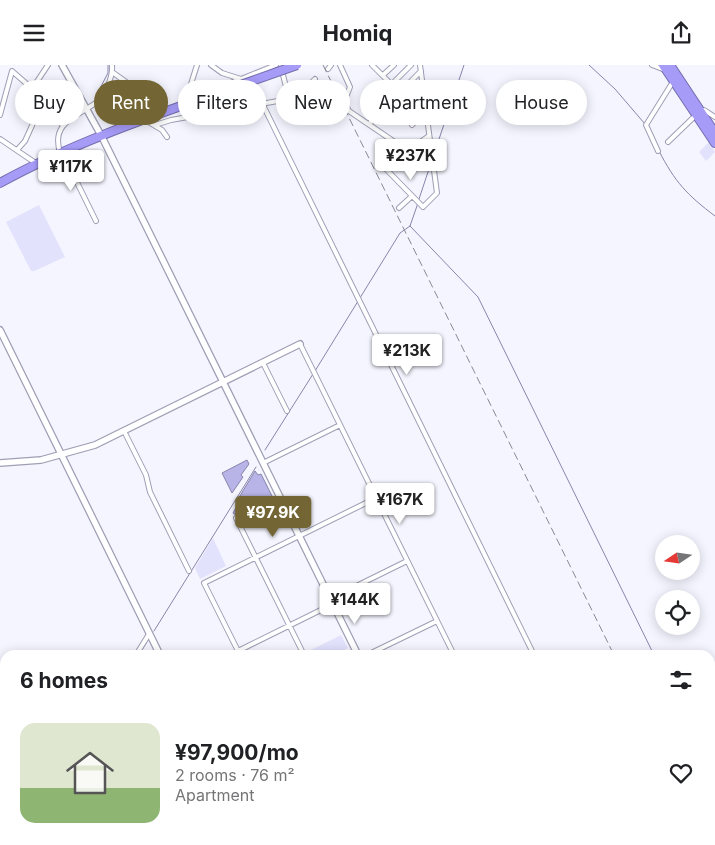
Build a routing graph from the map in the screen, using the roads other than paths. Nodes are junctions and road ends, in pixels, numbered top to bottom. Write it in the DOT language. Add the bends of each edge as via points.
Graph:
graph roads {
  1 [pos="48,65"];
  2 [pos="62,65"];
  3 [pos="112,65"];
  4 [pos="197,65"];
  5 [pos="211,65"];
  6 [pos="276,65"];
  7 [pos="296,65"];
  8 [pos="340,65"];
  9 [pos="372,65"];
  10 [pos="394,65"];
  11 [pos="420,65"];
  12 [pos="652,65"];
  13 [pos="408,66"];
  14 [pos="421,71"];
  15 [pos="670,71"];
  16 [pos="112,72"];
  17 [pos="283,75"];
  18 [pos="383,75"];
  19 [pos="22,80"];
  20 [pos="38,80"];
  21 [pos="123,80"];
  22 [pos="192,80"];
  23 [pos="236,80"];
  24 [pos="244,80"];
  25 [pos="247,80"];
  26 [pos="284,80"];
  27 [pos="388,80"];
  28 [pos="396,80"];
  29 [pos="412,80"];
  30 [pos="422,80"];
  31 [pos="87,107"];
  32 [pos="178,107"];
  33 [pos="168,111"];
  34 [pos="266,111"];
  35 [pos="698,113"];
  36 [pos="0,115"];
  37 [pos="715,117"];
  38 [pos="360,118"];
  39 [pos="178,119"];
  40 [pos="171,120"];
  41 [pos="168,121"];
  42 [pos="32,125"];
  43 [pos="132,125"];
  44 [pos="155,125"];
  45 [pos="370,125"];
  46 [pos="428,125"];
  47 [pos="62,126"];
  48 [pos="715,133"];
  49 [pos="429,136"];
  50 [pos="102,137"];
  51 [pos="167,137"];
  52 [pos="0,139"];
  53 [pos="668,142"];
  54 [pos="715,143"];
  55 [pos="16,150"];
  56 [pos="658,151"];
  57 [pos="62,154"];
  58 [pos="431,154"];
  59 [pos="37,165"];
  60 [pos="384,167"];
  61 [pos="86,169"];
  62 [pos="415,169"];
  63 [pos="73,175"];
  64 [pos="0,183"];
  65 [pos="412,196"];
  66 [pos="399,208"];
  67 [pos="96,221"];
  68 [pos="0,330"];
  69 [pos="300,344"];
  70 [pos="263,363"];
  71 [pos="223,382"];
  72 [pos="287,411"];
  73 [pos="340,425"];
  74 [pos="124,431"];
  75 [pos="62,455"];
  76 [pos="0,463"];
  77 [pos="263,463"];
  78 [pos="376,498"];
  79 [pos="236,517"];
  80 [pos="299,535"];
  81 [pos="255,557"];
  82 [pos="407,561"];
  83 [pos="189,571"];
  84 [pos="332,602"];
  85 [pos="437,621"];
  86 [pos="289,626"];
  87 [pos="149,634"];
  88 [pos="139,650"];
  89 [pos="157,650"];
  90 [pos="238,650"];
  91 [pos="245,650"];
  92 [pos="301,650"];
  93 [pos="356,650"];
  94 [pos="377,650"];
  95 [pos="452,650"];
  96 [pos="532,650"];
  1 -- 20 [label="street"];
  2 -- 31 [label="street"];
  3 -- 16 [label="street"];
  4 -- 22 [label="street"];
  5 -- 23 [label="street"];
  6 -- 24 [label="street"];
  7 -- 25 [label="highway, bridge"];
  8 -- 38 [label="street" via="350,87 344,102 347,109"];
  9 -- 18 [label="street"];
  10 -- 18 [label="street"];
  11 -- 14 [label="street"];
  12 -- 15 [label="street"];
  13 -- 28 [label="street"];
  14 -- 29 [label="street"];
  14 -- 30 [label="street"];
  15 -- 35 [label="highway"];
  15 -- 56 [label="street" via="646,125"];
  16 -- 21 [label="street"];
  16 -- 31 [label="street" via="99,100"];
  17 -- 26 [label="street"];
  18 -- 27 [label="street"];
  19 -- 36 [label="street" via="12,71"];
  31 -- 47 [label="street"];
  31 -- 50 [label="street"];
  32 -- 33 [label="highway"];
  33 -- 40 [label="street"];
  34 -- 96 [label="street"];
  35 -- 37 [label="street" via="704,110"];
  35 -- 48 [label="highway"];
  35 -- 53 [label="street"];
  35 -- 54 [label="highway"];
  39 -- 40 [label="street"];
  40 -- 41 [label="street"];
  42 -- 55 [label="street" via="25,141"];
  43 -- 50 [label="highway"];
  44 -- 51 [label="street"];
  45 -- 49 [label="street" via="408,151"];
  46 -- 49 [label="street"];
  47 -- 57 [label="street" via="58,140"];
  49 -- 58 [label="street"];
  50 -- 57 [label="highway"];
  50 -- 71 [label="street"];
  52 -- 55 [label="street"];
  55 -- 59 [label="street"];
  57 -- 59 [label="highway"];
  57 -- 63 [label="street"];
  58 -- 62 [label="street"];
  58 -- 65 [label="street" via="437,193 423,207"];
  59 -- 64 [label="highway"];
  60 -- 65 [label="street"];
  61 -- 63 [label="street"];
  63 -- 67 [label="street"];
  65 -- 66 [label="street"];
  68 -- 75 [label="street"];
  69 -- 70 [label="street"];
  69 -- 73 [label="street"];
  70 -- 71 [label="street"];
  70 -- 72 [label="street"];
  71 -- 74 [label="street"];
  71 -- 77 [label="street"];
  73 -- 77 [label="street"];
  73 -- 78 [label="street"];
  74 -- 75 [label="street" via="95,445"];
  74 -- 83 [label="street"];
  75 -- 76 [label="street"];
  75 -- 87 [label="street"];
  77 -- 80 [label="street"];
  78 -- 80 [label="street"];
  78 -- 82 [label="street"];
  79 -- 81 [label="street"];
  80 -- 81 [label="street"];
  80 -- 84 [label="street"];
  81 -- 86 [label="street"];
  81 -- 90 [label="street" via="204,583"];
  82 -- 84 [label="street"];
  82 -- 85 [label="street"];
  84 -- 86 [label="street"];
  84 -- 93 [label="street"];
  85 -- 94 [label="street"];
  85 -- 95 [label="street"];
  86 -- 91 [label="street"];
  86 -- 92 [label="street"];
  87 -- 88 [label="street"];
  87 -- 89 [label="street"];
}
